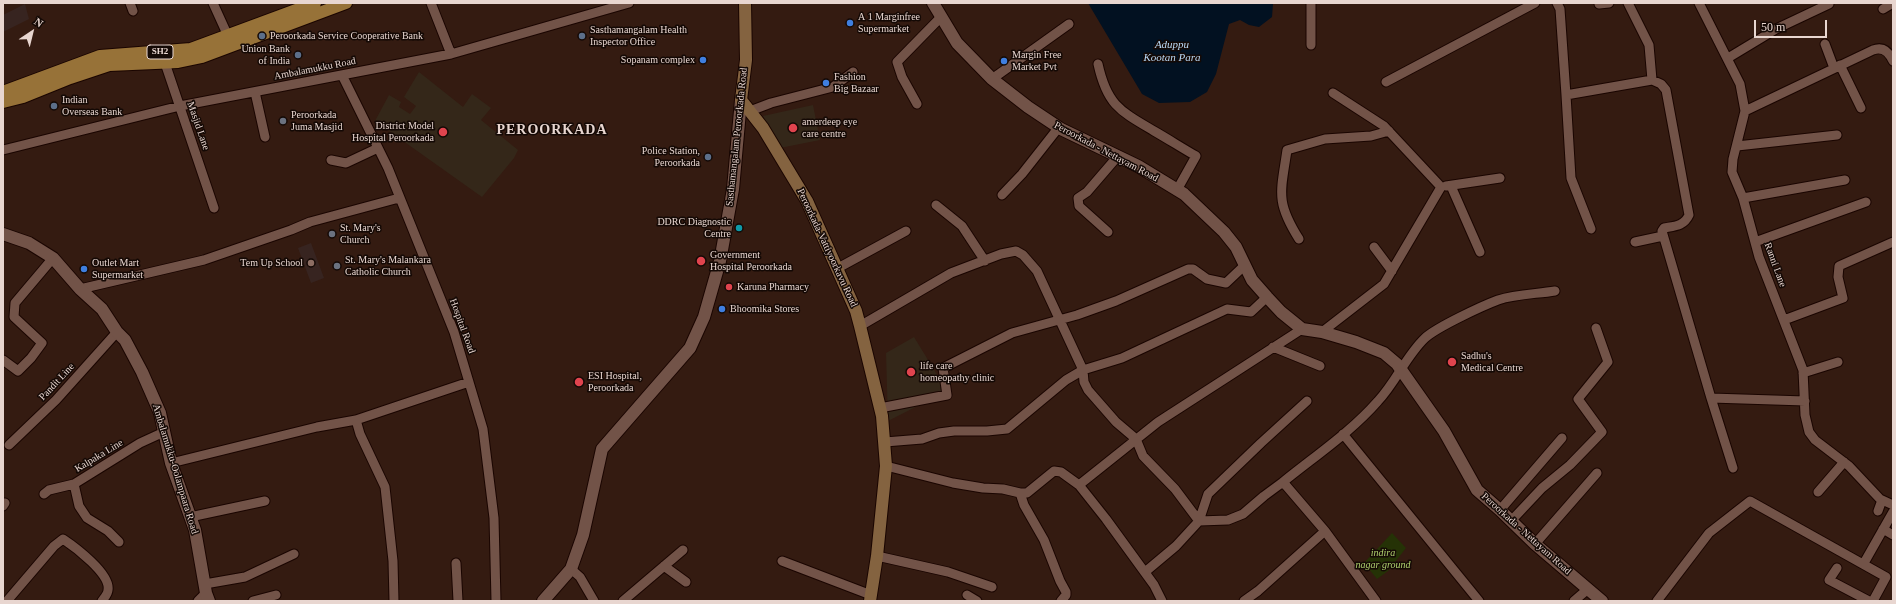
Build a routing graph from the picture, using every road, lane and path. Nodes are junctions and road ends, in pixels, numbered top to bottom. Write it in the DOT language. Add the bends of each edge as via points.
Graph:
graph roads {
  1 [pos="213,3"];
  2 [pos="315,3"];
  3 [pos="346,3"];
  4 [pos="431,3"];
  5 [pos="629,3"];
  6 [pos="745,3"];
  7 [pos="933,3"];
  8 [pos="1311,3"];
  9 [pos="1535,3"];
  10 [pos="1557,3"];
  11 [pos="1609,3"];
  12 [pos="1628,3"];
  13 [pos="1893,3"];
  14 [pos="1599,4"];
  15 [pos="1700,4"];
  16 [pos="1830,4"];
  17 [pos="1883,9"];
  18 [pos="941,17"];
  19 [pos="1069,24"];
  20 [pos="228,36"];
  21 [pos="1826,44"];
  22 [pos="1311,45"];
  23 [pos="452,54"];
  24 [pos="163,57"];
  25 [pos="1728,58"];
  26 [pos="1893,61"];
  27 [pos="1098,64"];
  28 [pos="1837,67"];
  29 [pos="853,72"];
  30 [pos="342,75"];
  31 [pos="992,79"];
  32 [pos="1652,80"];
  33 [pos="1386,82"];
  34 [pos="3,92"];
  35 [pos="255,92"];
  36 [pos="1333,93"];
  37 [pos="1566,95"];
  38 [pos="741,100"];
  39 [pos="3,102"];
  40 [pos="917,104"];
  41 [pos="180,106"];
  42 [pos="1861,108"];
  43 [pos="750,111"];
  44 [pos="1745,111"];
  45 [pos="1058,127"];
  46 [pos="1389,131"];
  47 [pos="1837,135"];
  48 [pos="265,137"];
  49 [pos="1737,146"];
  50 [pos="378,148"];
  51 [pos="3,150"];
  52 [pos="1118,156"];
  53 [pos="331,160"];
  54 [pos="1500,178"];
  55 [pos="1845,180"];
  56 [pos="1451,186"];
  57 [pos="1441,187"];
  58 [pos="1177,190"];
  59 [pos="1002,195"];
  60 [pos="399,198"];
  61 [pos="1743,198"];
  62 [pos="1866,202"];
  63 [pos="936,204"];
  64 [pos="214,208"];
  65 [pos="1591,229"];
  66 [pos="906,231"];
  67 [pos="1108,232"];
  68 [pos="3,234"];
  69 [pos="1663,236"];
  70 [pos="1299,239"];
  71 [pos="1635,242"];
  72 [pos="1755,242"];
  73 [pos="1893,242"];
  74 [pos="1374,247"];
  75 [pos="1480,252"];
  76 [pos="53,258"];
  77 [pos="985,261"];
  78 [pos="1245,265"];
  79 [pos="838,268"];
  80 [pos="1392,271"];
  81 [pos="80,289"];
  82 [pos="1556,291"];
  83 [pos="1267,297"];
  84 [pos="1060,319"];
  85 [pos="1784,320"];
  86 [pos="860,326"];
  87 [pos="1596,328"];
  88 [pos="1302,329"];
  89 [pos="117,332"];
  90 [pos="1322,332"];
  91 [pos="1273,347"];
  92 [pos="3,360"];
  93 [pos="1838,362"];
  94 [pos="1320,366"];
  95 [pos="1083,370"];
  96 [pos="1402,370"];
  97 [pos="1804,373"];
  98 [pos="469,382"];
  99 [pos="1711,398"];
  100 [pos="1307,401"];
  101 [pos="1805,401"];
  102 [pos="880,408"];
  103 [pos="356,420"];
  104 [pos="164,432"];
  105 [pos="1343,434"];
  106 [pos="1562,438"];
  107 [pos="1136,439"];
  108 [pos="885,442"];
  109 [pos="9,445"];
  110 [pos="1844,462"];
  111 [pos="171,463"];
  112 [pos="886,466"];
  113 [pos="1733,468"];
  114 [pos="1597,473"];
  115 [pos="1283,482"];
  116 [pos="74,484"];
  117 [pos="1079,485"];
  118 [pos="1818,492"];
  119 [pos="1020,493"];
  120 [pos="44,494"];
  121 [pos="1882,500"];
  122 [pos="265,501"];
  123 [pos="1893,505"];
  124 [pos="1500,510"];
  125 [pos="1878,511"];
  126 [pos="1893,512"];
  127 [pos="190,517"];
  128 [pos="1199,521"];
  129 [pos="1511,521"];
  130 [pos="1883,530"];
  131 [pos="1325,531"];
  132 [pos="1893,535"];
  133 [pos="119,542"];
  134 [pos="1535,544"];
  135 [pos="683,550"];
  136 [pos="294,554"];
  137 [pos="877,556"];
  138 [pos="782,561"];
  139 [pos="456,563"];
  140 [pos="1864,564"];
  141 [pos="664,566"];
  142 [pos="1837,568"];
  143 [pos="571,569"];
  144 [pos="1145,572"];
  145 [pos="686,582"];
  146 [pos="992,587"];
  147 [pos="1588,589"];
  148 [pos="204,595"];
  149 [pos="276,595"];
  150 [pos="967,595"];
  151 [pos="870,598"];
  152 [pos="7,601"];
  153 [pos="102,601"];
  154 [pos="253,601"];
  155 [pos="394,601"];
  156 [pos="458,601"];
  157 [pos="496,601"];
  158 [pos="543,601"];
  159 [pos="594,601"];
  160 [pos="623,601"];
  161 [pos="977,601"];
  162 [pos="1061,601"];
  163 [pos="1162,601"];
  164 [pos="1244,601"];
  165 [pos="1376,601"];
  166 [pos="1479,601"];
  167 [pos="1574,601"];
  168 [pos="1602,601"];
  169 [pos="1657,601"];
  170 [pos="1869,601"];
  171 [pos="1873,601"];
  1 -- 20 [label="street"];
  2 -- 20 [label="main road, SH2"];
  3 -- 24 [label="main road" via="202,57 178,62"];
  4 -- 23 [label="street"];
  5 -- 23 [label="street, Ambalamukku Road"];
  6 -- 38 [label="main road, Sasthamangalam Peroorkada Road" via="746,60"];
  7 -- 18 [label="street, Peroorkada - Nettayam Road"];
  8 -- 22 [label="street"];
  9 -- 33 [label="street"];
  10 -- 37 [label="street" via="1560,9"];
  11 -- 14 [label="street"];
  12 -- 32 [label="street" via="1649,45"];
  13 -- 17 [label="street"];
  15 -- 25 [label="street, Ranni Lane"];
  16 -- 25 [label="street" via="1776,29"];
  18 -- 31 [label="street, Peroorkada - Nettayam Road" via="957,43"];
  18 -- 40 [label="street" via="897,62"];
  19 -- 31 [label="street"];
  20 -- 24 [label="main road, SH2"];
  21 -- 28 [label="street"];
  23 -- 30 [label="street, Ambalamukku Road"];
  24 -- 34 [label="main road, SH2" via="100,56"];
  24 -- 39 [label="main road" via="109,64 23,97"];
  24 -- 41 [label="street, Masjid Lane"];
  25 -- 44 [label="street, Ranni Lane" via="1740,84"];
  26 -- 28 [label="street" via="1889,53 1877,48"];
  27 -- 58 [label="street" via="1101,81 1118,109 1196,156"];
  28 -- 42 [label="street"];
  28 -- 44 [label="street"];
  29 -- 43 [label="street" via="833,87"];
  30 -- 35 [label="street, Ambalamukku Road"];
  30 -- 50 [label="street, Hospital Road"];
  31 -- 45 [label="street, Peroorkada - Nettayam Road"];
  32 -- 37 [label="street"];
  32 -- 69 [label="street" via="1666,90 1689,215 1679,226 1664,228"];
  35 -- 41 [label="street, Ambalamukku Road"];
  35 -- 48 [label="street"];
  36 -- 46 [label="street"];
  37 -- 65 [label="street" via="1571,178"];
  38 -- 43 [label="main road, Peroorkada-Vattiyoorkavu Road"];
  38 -- 143 [label="street, Sasthamangalam Peroorkada Road" via="733,188 720,261 704,317 690,348 602,449 583,535"];
  41 -- 51 [label="street, Ambalamukku Road"];
  41 -- 64 [label="street, Masjid Lane"];
  43 -- 79 [label="main road, Peroorkada-Vattiyoorkavu Road" via="807,201"];
  44 -- 49 [label="street, Ranni Lane"];
  45 -- 52 [label="street, Peroorkada - Nettayam Road"];
  45 -- 59 [label="street" via="1022,174"];
  46 -- 57 [label="street"];
  46 -- 70 [label="street" via="1371,136 1325,140 1287,150 1280,194 1286,219"];
  47 -- 49 [label="street"];
  49 -- 61 [label="street, Ranni Lane" via="1732,172"];
  50 -- 53 [label="street" via="346,163"];
  50 -- 60 [label="street, Hospital Road"];
  52 -- 58 [label="street, Peroorkada - Nettayam Road"];
  52 -- 67 [label="street" via="1077,201 1079,206"];
  54 -- 56 [label="street"];
  55 -- 61 [label="street"];
  56 -- 57 [label="street"];
  56 -- 75 [label="street"];
  57 -- 80 [label="street"];
  58 -- 78 [label="street, Peroorkada - Nettayam Road" via="1224,232 1236,247"];
  60 -- 81 [label="street" via="310,222 204,260"];
  60 -- 98 [label="street, Hospital Road" via="454,332"];
  61 -- 72 [label="street, Ranni Lane"];
  62 -- 72 [label="street"];
  63 -- 77 [label="street" via="962,226"];
  66 -- 79 [label="street"];
  68 -- 76 [label="street, Ambalamukku-Oolampaara Road" via="29,243"];
  69 -- 71 [label="street"];
  69 -- 99 [label="street"];
  72 -- 85 [label="street, Ranni Lane"];
  73 -- 85 [label="street" via="1839,266 1838,277 1843,298"];
  74 -- 80 [label="street"];
  76 -- 81 [label="street, Ambalamukku-Oolampaara Road"];
  76 -- 92 [label="street" via="15,303 14,317 42,343 18,371"];
  77 -- 84 [label="street" via="1016,251 1024,255 1037,271"];
  77 -- 86 [label="street" via="951,273"];
  78 -- 83 [label="street, Peroorkada - Nettayam Road" via="1252,280"];
  78 -- 84 [label="street" via="1226,283 1207,279 1193,269 1188,269 1116,302"];
  79 -- 86 [label="main road, Peroorkada-Vattiyoorkavu Road"];
  80 -- 90 [label="street" via="1384,284"];
  81 -- 89 [label="street, Ambalamukku-Oolampaara Road" via="102,309"];
  82 -- 96 [label="street" via="1499,300 1436,330 1413,352"];
  83 -- 88 [label="street, Peroorkada - Nettayam Road"];
  83 -- 95 [label="street" via="1251,312 1227,309 1122,358"];
  84 -- 95 [label="street"];
  84 -- 102 [label="street" via="1012,333 943,368 947,395"];
  85 -- 97 [label="street, Ranni Lane"];
  86 -- 102 [label="main road, Peroorkada-Vattiyoorkavu Road"];
  87 -- 129 [label="street" via="1608,362 1578,399 1602,432"];
  88 -- 90 [label="street, Peroorkada - Nettayam Road"];
  88 -- 91 [label="street"];
  89 -- 104 [label="street, Ambalamukku-Oolampaara Road" via="125,340 142,372 160,413"];
  89 -- 109 [label="street, Pandit Line" via="56,400"];
  90 -- 96 [label="street, Peroorkada - Nettayam Road" via="1384,353"];
  91 -- 94 [label="street"];
  91 -- 107 [label="street"];
  93 -- 97 [label="street"];
  95 -- 107 [label="street" via="1088,390 1116,422"];
  95 -- 108 [label="street" via="1066,380 1007,429 954,431 922,439"];
  96 -- 105 [label="street" via="1378,402"];
  96 -- 124 [label="street, Peroorkada - Nettayam Road" via="1444,431 1477,490"];
  97 -- 101 [label="street, Ranni Lane"];
  98 -- 103 [label="street"];
  98 -- 157 [label="street, Hospital Road" via="483,429 492,496"];
  99 -- 101 [label="street"];
  99 -- 113 [label="street"];
  100 -- 128 [label="street" via="1208,494"];
  101 -- 110 [label="street, Ranni Lane" via="1809,432 1815,440"];
  102 -- 108 [label="main road, Peroorkada-Vattiyoorkavu Road"];
  103 -- 111 [label="street" via="317,427"];
  103 -- 155 [label="street" via="385,487 393,561"];
  104 -- 111 [label="street, Ambalamukku-Oolampaara Road"];
  104 -- 116 [label="street, Kalpaka Line" via="140,443"];
  105 -- 115 [label="street"];
  105 -- 166 [label="street"];
  106 -- 124 [label="street"];
  107 -- 117 [label="street"];
  107 -- 128 [label="street" via="1143,456 1175,489"];
  108 -- 112 [label="main road, Peroorkada-Vattiyoorkavu Road"];
  110 -- 118 [label="street"];
  110 -- 121 [label="street, Ranni Lane"];
  111 -- 127 [label="street, Ambalamukku-Oolampaara Road"];
  112 -- 119 [label="street" via="953,483"];
  112 -- 137 [label="main road, Peroorkada-Vattiyoorkavu Road"];
  114 -- 134 [label="street"];
  115 -- 128 [label="street" via="1243,514 1228,520"];
  115 -- 131 [label="street"];
  116 -- 120 [label="street, Kalpaka Line" via="49,490"];
  116 -- 133 [label="street" via="79,506 87,518 108,531"];
  117 -- 119 [label="street" via="1061,472 1054,471 1028,493"];
  117 -- 144 [label="street"];
  119 -- 162 [label="street" via="1067,594"];
  121 -- 123 [label="street, Ranni Lane"];
  121 -- 125 [label="street"];
  122 -- 127 [label="street"];
  124 -- 129 [label="street, Peroorkada - Nettayam Road"];
  126 -- 130 [label="street"];
  127 -- 148 [label="street, Ambalamukku-Oolampaara Road"];
  128 -- 144 [label="street" via="1176,546"];
  129 -- 134 [label="street, Peroorkada - Nettayam Road"];
  130 -- 132 [label="street"];
  130 -- 140 [label="street"];
  131 -- 164 [label="street"];
  131 -- 165 [label="street"];
  134 -- 147 [label="street, Peroorkada - Nettayam Road"];
  135 -- 141 [label="street"];
  136 -- 148 [label="street"];
  137 -- 146 [label="street" via="948,572"];
  137 -- 151 [label="main road, Peroorkada-Vattiyoorkavu Road"];
  138 -- 151 [label="street"];
  139 -- 156 [label="street"];
  140 -- 169 [label="street" via="1750,501 1709,533"];
  140 -- 171 [label="street" via="1886,577"];
  141 -- 145 [label="street"];
  141 -- 160 [label="street"];
  142 -- 170 [label="street" via="1829,580"];
  143 -- 158 [label="street, Sasthamangalam Peroorkada Road"];
  143 -- 159 [label="street" via="580,577"];
  144 -- 163 [label="street"];
  147 -- 167 [label="street"];
  147 -- 168 [label="street, Peroorkada - Nettayam Road"];
  149 -- 154 [label="street"];
  150 -- 161 [label="street"];
  152 -- 153 [label="street" via="63,539 98,569 108,583 108,591"];
}
